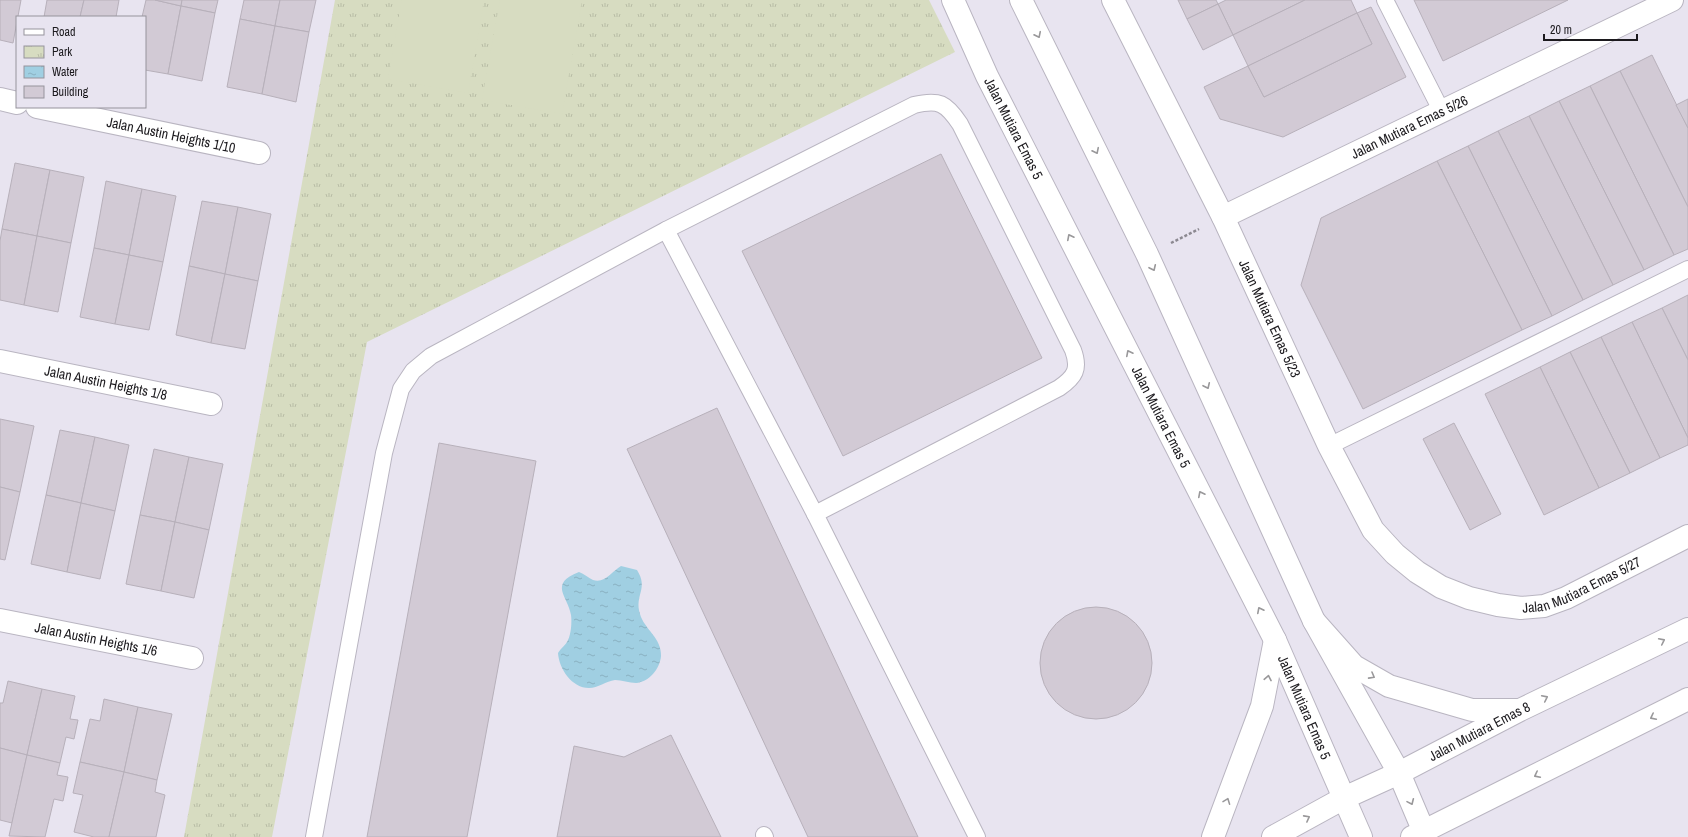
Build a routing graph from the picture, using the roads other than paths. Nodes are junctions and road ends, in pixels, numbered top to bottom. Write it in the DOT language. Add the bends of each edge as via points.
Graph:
graph roads {
  1 [pos="953,0"];
  2 [pos="1021,0"];
  3 [pos="1113,0"];
  4 [pos="1385,0"];
  5 [pos="1672,0"];
  6 [pos="0,99"];
  7 [pos="16,103"];
  8 [pos="42,108"];
  9 [pos="1442,112"];
  10 [pos="259,154"];
  11 [pos="1223,217"];
  12 [pos="666,230"];
  13 [pos="1688,269"];
  14 [pos="0,361"];
  15 [pos="211,404"];
  16 [pos="1329,446"];
  17 [pos="815,514"];
  18 [pos="1688,536"];
  19 [pos="1469,598"];
  20 [pos="0,620"];
  21 [pos="1314,621"];
  22 [pos="1688,629"];
  23 [pos="1275,640"];
  24 [pos="192,658"];
  25 [pos="1688,700"];
  26 [pos="1520,710"];
  27 [pos="1398,773"];
  28 [pos="1344,798"];
  29 [pos="1418,834"];
  30 [pos="314,837"];
  31 [pos="977,837"];
  32 [pos="1213,837"];
  33 [pos="1273,837"];
  34 [pos="1361,837"];
  23 -- 1 [label="street, Jalan Mutiara Emas 5, one-way" via="987,76"];
  2 -- 21 [label="street, one-way" via="1147,254"];
  3 -- 11 [label="street, Jalan Mutiara Emas 5/23"];
  4 -- 9 [label="lane"];
  5 -- 9 [label="street, Jalan Mutiara Emas 5/26"];
  6 -- 7 [label="street"];
  8 -- 10 [label="street, Jalan Austin Heights 1/10"];
  9 -- 11 [label="street, Jalan Mutiara Emas 5/26"];
  11 -- 16 [label="street, Jalan Mutiara Emas 5/23"];
  12 -- 17 [label="lane"];
  12 -- 17 [label="lane" via="914,105 928,101 940,104 951,110 960,124 1073,350 1076,371 1071,380 1059,388"];
  12 -- 30 [label="lane" via="432,356 413,371 401,389 384,453"];
  13 -- 16 [label="lane"];
  14 -- 15 [label="street, Jalan Austin Heights 1/8"];
  16 -- 19 [label="street, Jalan Mutiara Emas 5/23" via="1373,530 1417,572 1442,587"];
  17 -- 31 [label="lane"];
  18 -- 19 [label="street, Jalan Mutiara Emas 5/27" via="1566,598 1544,606 1521,608"];
  20 -- 24 [label="street, Jalan Austin Heights 1/6"];
  21 -- 26 [label="street, one-way" via="1354,666 1389,686 1472,710"];
  21 -- 27 [label="street"];
  26 -- 22 [label="street, Jalan Mutiara Emas 8, one-way"];
  23 -- 28 [label="street, Jalan Mutiara Emas 5"];
  32 -- 23 [label="street, one-way" via="1262,706"];
  25 -- 29 [label="street, one-way"];
  26 -- 27 [label="street, Jalan Mutiara Emas 8"];
  27 -- 28 [label="street, Jalan Mutiara Emas 8"];
  27 -- 29 [label="street, one-way"];
  33 -- 28 [label="street, Jalan Mutiara Emas 8, one-way"];
  28 -- 34 [label="street, Jalan Mutiara Emas 5"];
}
